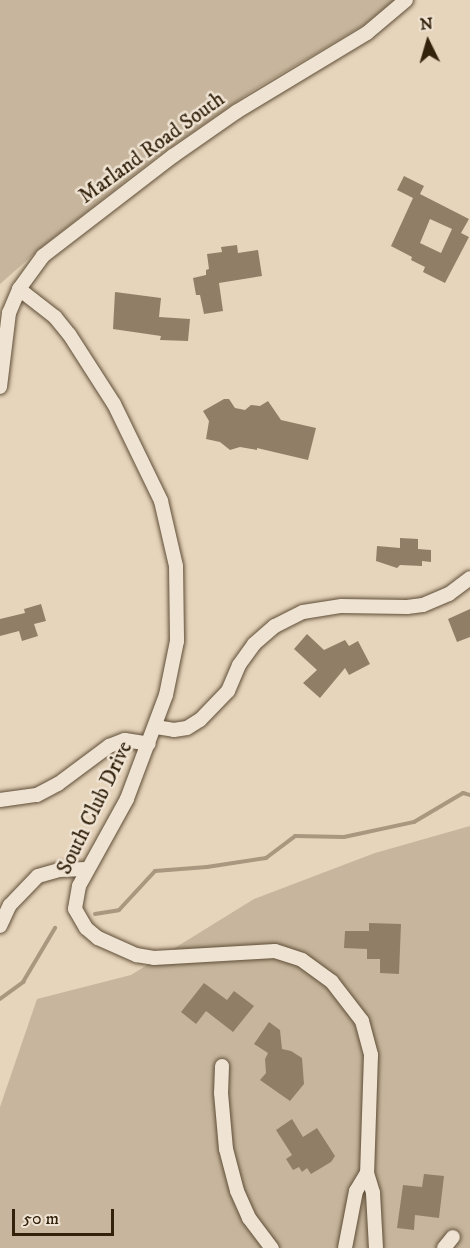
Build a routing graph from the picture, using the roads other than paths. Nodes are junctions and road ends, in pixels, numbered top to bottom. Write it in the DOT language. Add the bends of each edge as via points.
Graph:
graph roads {
  1 [pos="406,0"];
  2 [pos="19,289"];
  3 [pos="0,387"];
  4 [pos="470,578"];
  5 [pos="156,727"];
  6 [pos="149,744"];
  7 [pos="0,800"];
  8 [pos="86,869"];
  9 [pos="0,926"];
  10 [pos="222,1066"];
  11 [pos="367,1173"];
  12 [pos="453,1237"];
  13 [pos="272,1248"];
  14 [pos="345,1248"];
  15 [pos="376,1248"];
  16 [pos="444,1248"];
  1 -- 2 [label="street, Marland Road South" via="367,33 236,112 172,156 43,256"];
  2 -- 3 [label="street, Marland Road South" via="9,313"];
  2 -- 5 [label="street, South Club Drive" via="55,317 80,348 114,404 161,501 176,566 177,641"];
  4 -- 5 [label="street" via="449,594 423,605 342,606 303,612 275,626 254,644 228,691 200,720 187,728"];
  5 -- 6 [label="street, South Club Drive"];
  6 -- 7 [label="street" via="125,740 109,746 37,795"];
  6 -- 8 [label="street, South Club Drive" via="127,799"];
  8 -- 9 [label="street" via="38,876 10,905"];
  8 -- 11 [label="street, South Club Drive" via="75,909 86,928 113,947 154,958 275,951 302,960 332,982 362,1022 368,1038 371,1065"];
  10 -- 13 [label="street" via="226,1149 237,1191 249,1218"];
  11 -- 14 [label="street, South Club Drive" via="356,1191"];
  11 -- 15 [label="street, South Club Drive" via="373,1193"];
  12 -- 16 [label="street"];
}
